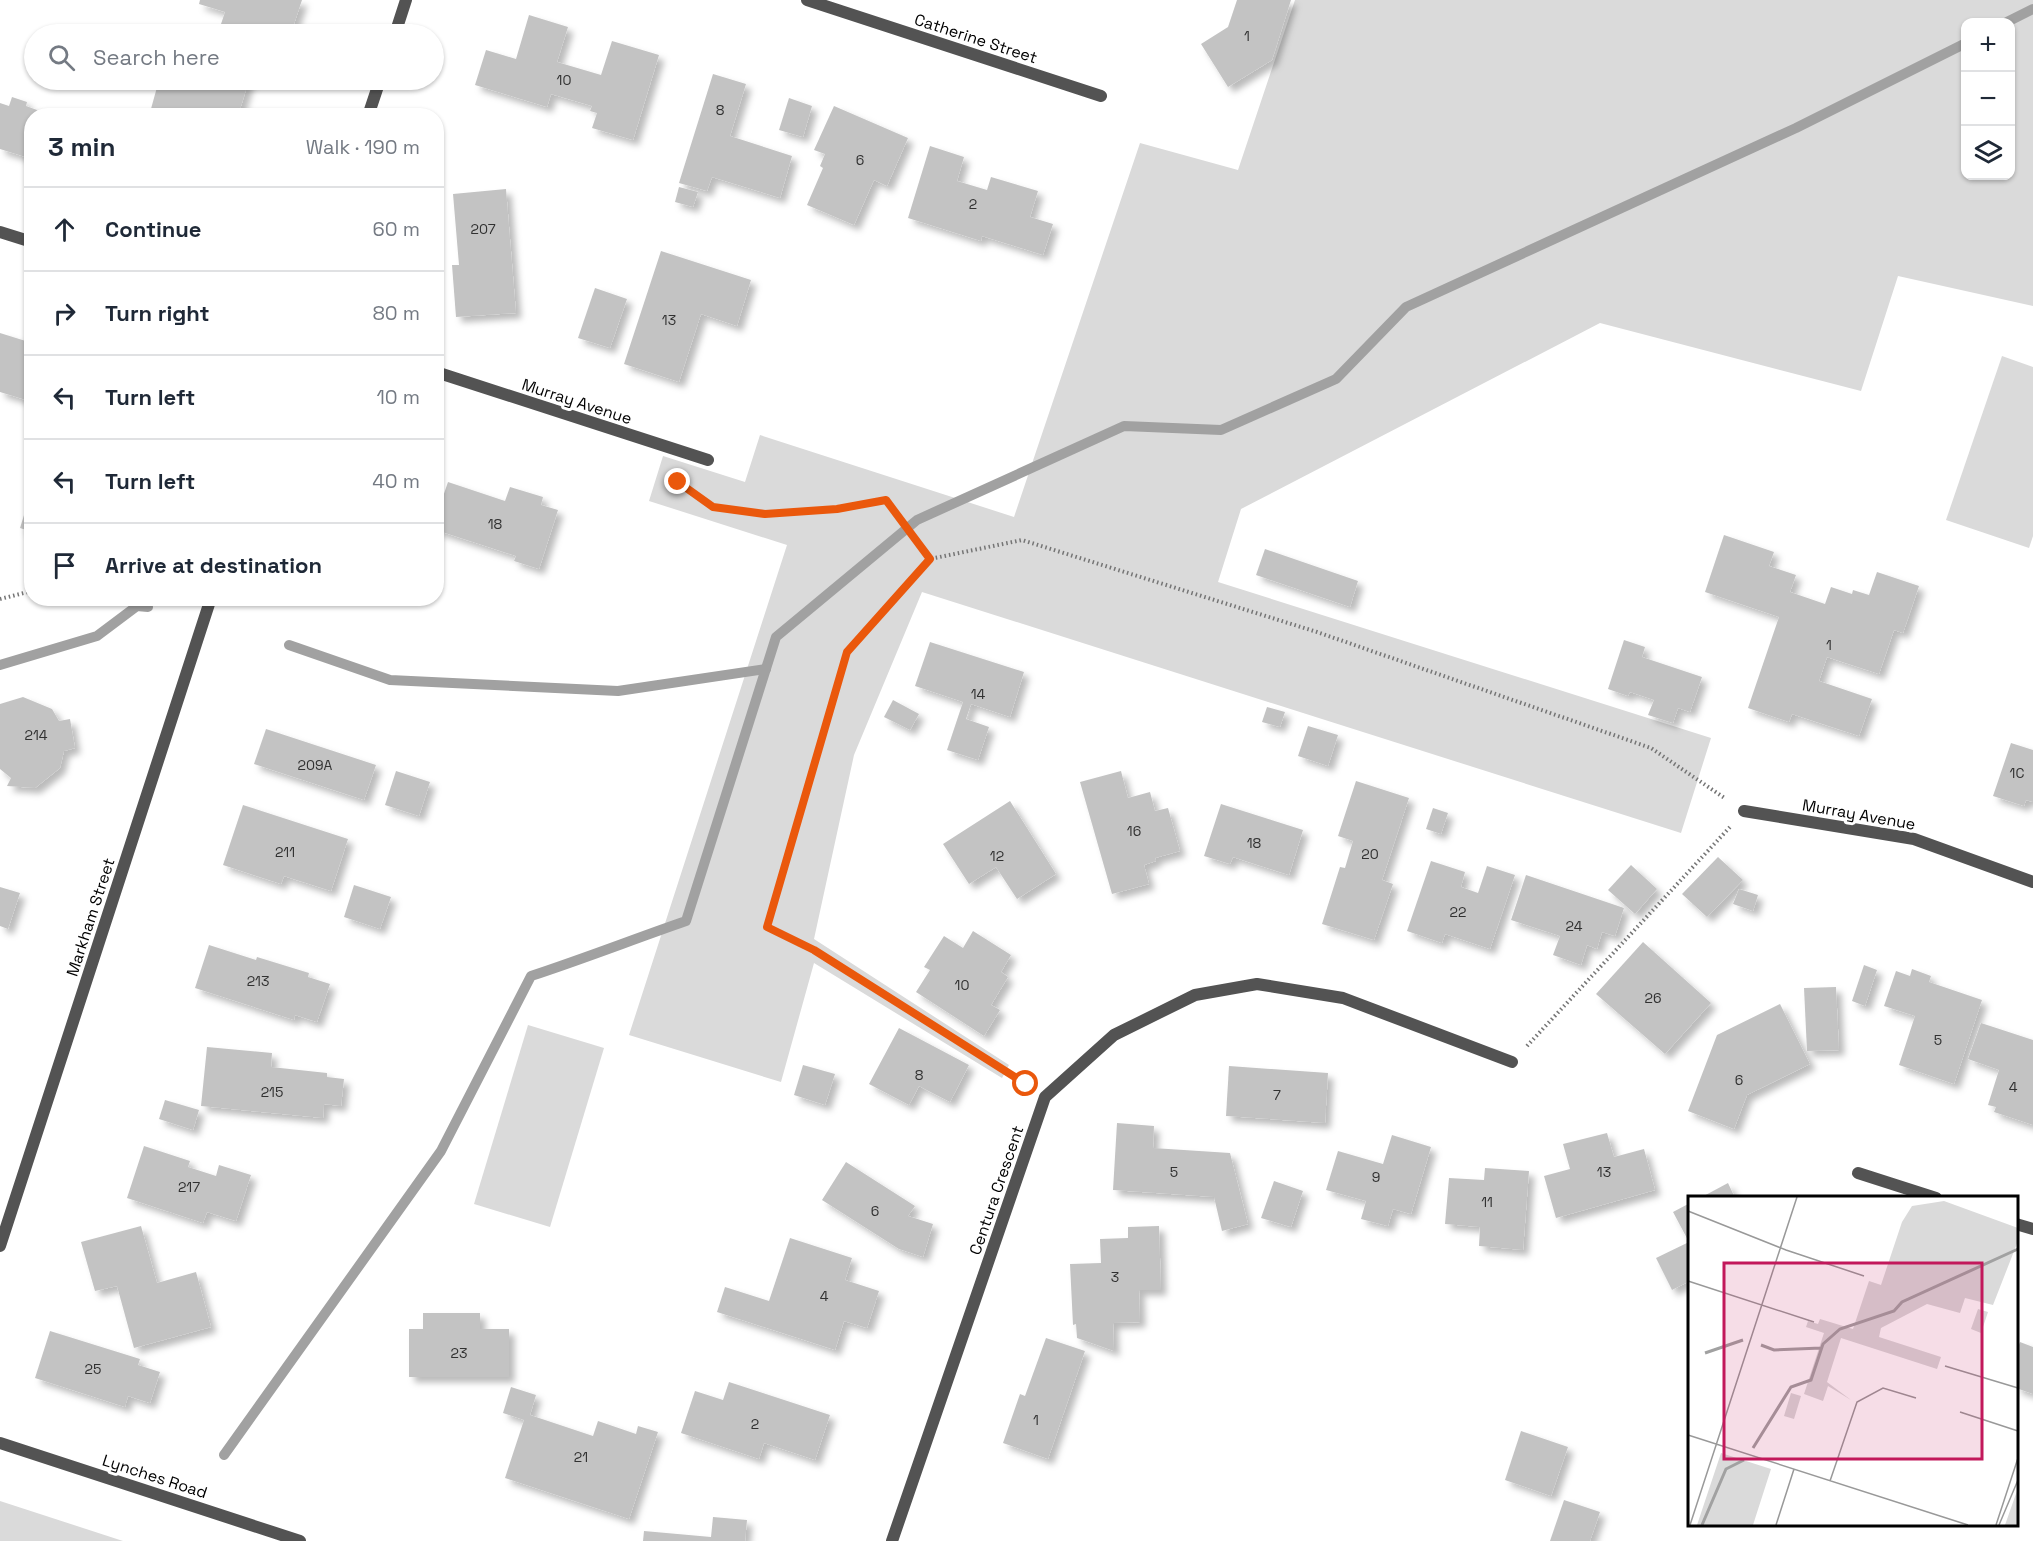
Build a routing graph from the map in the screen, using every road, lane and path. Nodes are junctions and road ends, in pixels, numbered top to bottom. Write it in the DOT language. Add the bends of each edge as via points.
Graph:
graph roads {
  1 [pos="406,0"];
  2 [pos="807,0"];
  3 [pos="398,24"];
  4 [pos="377,90"];
  5 [pos="1101,96"];
  6 [pos="371,108"];
  7 [pos="0,232"];
  8 [pos="24,240"];
  9 [pos="444,375"];
  10 [pos="708,460"];
  11 [pos="675,465"];
  12 [pos="930,559"];
  13 [pos="24,593"];
  14 [pos="0,599"];
  15 [pos="208,606"];
  16 [pos="1715,792"];
  17 [pos="1744,811"];
  18 [pos="1726,831"];
  19 [pos="2033,882"];
  20 [pos="1547,1025"];
  21 [pos="1512,1062"];
  22 [pos="1026,1084"];
  23 [pos="1858,1173"];
  24 [pos="1933,1196"];
  25 [pos="2018,1225"];
  26 [pos="2033,1229"];
  27 [pos="0,1246"];
  28 [pos="0,1443"];
  29 [pos="300,1541"];
  30 [pos="892,1541"];
  1 -- 3 [label="street"];
  2 -- 5 [label="street, Catherine Street"];
  4 -- 6 [label="street"];
  7 -- 8 [label="street"];
  9 -- 10 [label="street, Murray Avenue"];
  11 -- 12 [label="path" via="678,482 713,507 765,514 837,509 886,500"];
  12 -- 16 [label="path" via="1022,540 1317,632 1651,748"];
  12 -- 22 [label="path" via="847,652 767,927 814,950"];
  13 -- 14 [label="path"];
  15 -- 27 [label="street, Markham Street"];
  17 -- 19 [label="street, Murray Avenue" via="1914,839"];
  18 -- 20 [label="path"];
  21 -- 30 [label="street, Centura Crescent" via="1343,998 1257,984 1195,995 1114,1035 1045,1097"];
  23 -- 24 [label="street"];
  25 -- 26 [label="street"];
  28 -- 29 [label="street, Lynches Road"];
}
